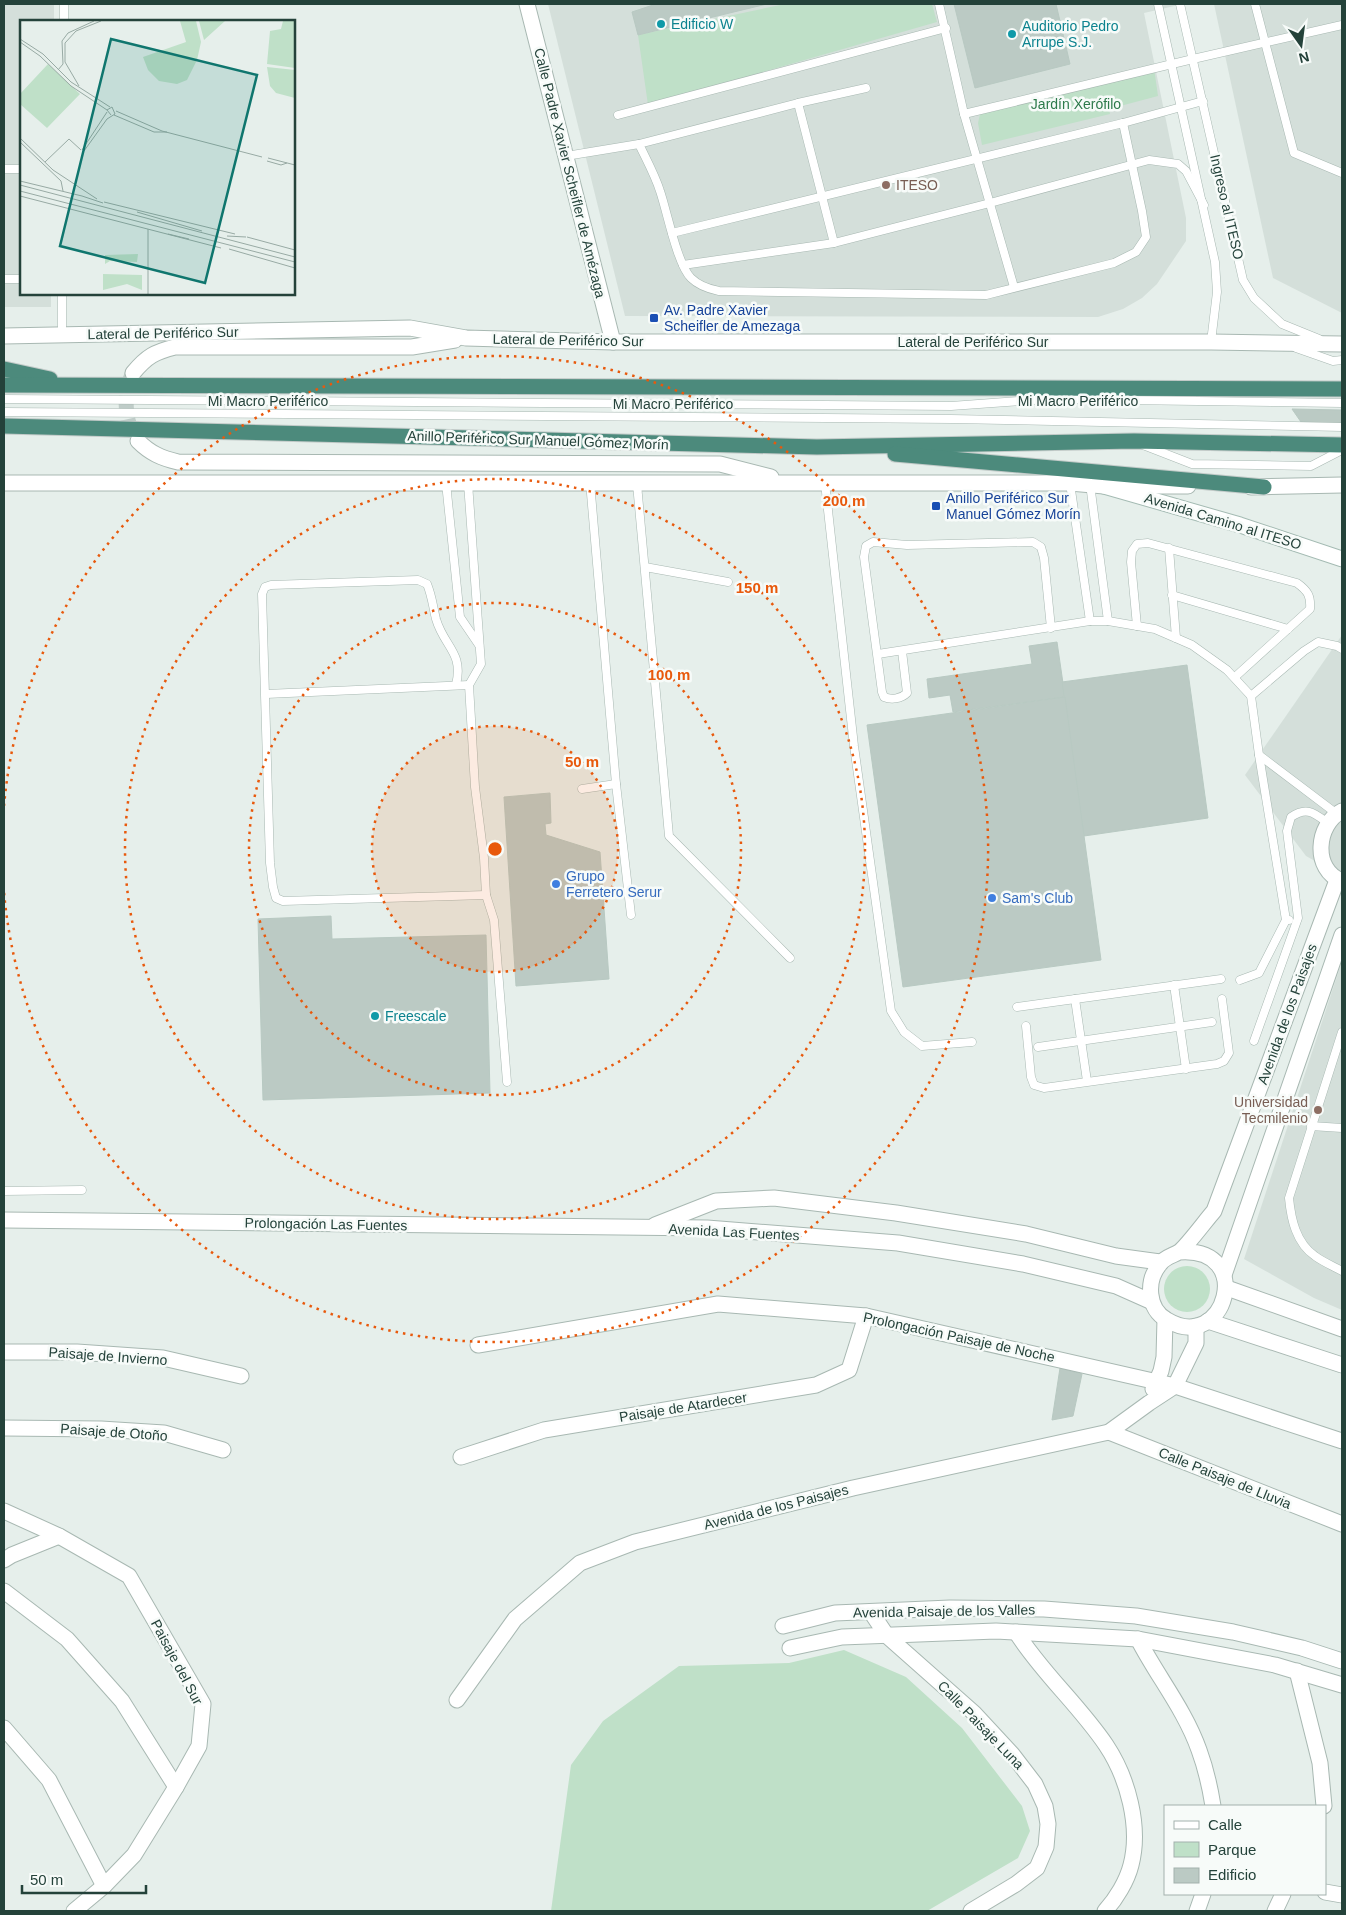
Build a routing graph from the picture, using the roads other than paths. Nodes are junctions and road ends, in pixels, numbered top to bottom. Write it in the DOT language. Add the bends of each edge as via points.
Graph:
graph roads {
  1 [pos="64,4"];
  2 [pos="528,4"];
  3 [pos="939,4"];
  4 [pos="1158,4"];
  5 [pos="1180,4"];
  6 [pos="1255,4"];
  7 [pos="64,20"];
  8 [pos="1342,25"];
  9 [pos="946,28"];
  10 [pos="1265,43"];
  11 [pos="1194,58"];
  12 [pos="1171,64"];
  13 [pos="866,88"];
  14 [pos="1203,101"];
  15 [pos="798,103"];
  16 [pos="1181,107"];
  17 [pos="964,114"];
  18 [pos="618,115"];
  19 [pos="1123,123"];
  20 [pos="639,144"];
  21 [pos="566,156"];
  22 [pos="976,159"];
  23 [pos="1132,166"];
  24 [pos="4,169"];
  25 [pos="20,169"];
  26 [pos="1342,173"];
  27 [pos="823,197"];
  28 [pos="990,203"];
  29 [pos="1204,205"];
  30 [pos="672,233"];
  31 [pos="834,243"];
  32 [pos="683,265"];
  33 [pos="4,279"];
  34 [pos="20,280"];
  35 [pos="1014,287"];
  36 [pos="62,295"];
  37 [pos="62,334"];
  38 [pos="4,336"];
  39 [pos="466,338"];
  40 [pos="612,342"];
  41 [pos="1211,342"];
  42 [pos="1280,343"];
  43 [pos="1336,344"];
  44 [pos="1342,360"];
  45 [pos="4,369"];
  46 [pos="133,373"];
  47 [pos="4,385"];
  48 [pos="86,386"];
  49 [pos="1342,389"];
  50 [pos="4,399"];
  51 [pos="1342,403"];
  52 [pos="4,412"];
  53 [pos="1342,427"];
  54 [pos="4,428"];
  55 [pos="1134,441"];
  56 [pos="138,442"];
  57 [pos="1342,445"];
  58 [pos="817,448"];
  59 [pos="1342,450"];
  60 [pos="590,482"];
  61 [pos="791,482"];
  62 [pos="4,483"];
  63 [pos="446,483"];
  64 [pos="468,483"];
  65 [pos="825,483"];
  66 [pos="1070,483"];
  67 [pos="637,484"];
  68 [pos="1097,485"];
  69 [pos="1342,485"];
  70 [pos="1264,487"];
  71 [pos="1170,548"];
  72 [pos="1342,559"];
  73 [pos="644,567"];
  74 [pos="728,582"];
  75 [pos="1172,595"];
  76 [pos="1090,621"];
  77 [pos="1108,621"];
  78 [pos="1137,626"];
  79 [pos="1051,628"];
  80 [pos="1288,629"];
  81 [pos="1176,638"];
  82 [pos="480,647"];
  83 [pos="1342,649"];
  84 [pos="902,651"];
  85 [pos="878,654"];
  86 [pos="1235,677"];
  87 [pos="456,685"];
  88 [pos="469,685"];
  89 [pos="266,694"];
  90 [pos="1251,696"];
  91 [pos="1259,755"];
  92 [pos="616,784"];
  93 [pos="582,789"];
  94 [pos="1336,816"];
  95 [pos="1340,881"];
  96 [pos="486,895"];
  97 [pos="632,915"];
  98 [pos="1298,918"];
  99 [pos="1286,920"];
  100 [pos="1342,935"];
  101 [pos="790,958"];
  102 [pos="1221,978"];
  103 [pos="1240,980"];
  104 [pos="1174,985"];
  105 [pos="1222,998"];
  106 [pos="1075,999"];
  107 [pos="1017,1007"];
  108 [pos="1212,1022"];
  109 [pos="1026,1026"];
  110 [pos="1180,1026"];
  111 [pos="1342,1032"];
  112 [pos="1081,1040"];
  113 [pos="1254,1041"];
  114 [pos="972,1042"];
  115 [pos="1038,1047"];
  116 [pos="1186,1068"];
  117 [pos="1087,1081"];
  118 [pos="507,1082"];
  119 [pos="1311,1126"];
  120 [pos="1342,1128"];
  121 [pos="82,1190"];
  122 [pos="4,1191"];
  123 [pos="4,1220"];
  124 [pos="649,1227"];
  125 [pos="1179,1252"];
  126 [pos="1160,1262"];
  127 [pos="1342,1271"];
  128 [pos="1225,1282"];
  129 [pos="1152,1302"];
  130 [pos="866,1316"];
  131 [pos="1165,1319"];
  132 [pos="1202,1323"];
  133 [pos="1342,1329"];
  134 [pos="478,1345"];
  135 [pos="4,1352"];
  136 [pos="1342,1365"];
  137 [pos="241,1376"];
  138 [pos="1156,1382"];
  139 [pos="1175,1386"];
  140 [pos="1149,1403"];
  141 [pos="4,1428"];
  142 [pos="1109,1432"];
  143 [pos="1342,1441"];
  144 [pos="223,1450"];
  145 [pos="461,1457"];
  146 [pos="4,1510"];
  147 [pos="1342,1524"];
  148 [pos="59,1536"];
  149 [pos="4,1560"];
  150 [pos="4,1591"];
  151 [pos="871,1612"];
  152 [pos="783,1626"];
  153 [pos="1016,1632"];
  154 [pos="887,1636"];
  155 [pos="1138,1639"];
  156 [pos="790,1648"];
  157 [pos="1342,1661"];
  158 [pos="1297,1671"];
  159 [pos="1342,1685"];
  160 [pos="457,1700"];
  161 [pos="4,1728"];
  162 [pos="176,1787"];
  163 [pos="1213,1805"];
  164 [pos="1324,1805"];
  165 [pos="104,1886"];
  166 [pos="1326,1892"];
  167 [pos="1203,1895"];
  168 [pos="1283,1895"];
  169 [pos="1342,1895"];
  170 [pos="74,1911"];
  171 [pos="971,1911"];
  172 [pos="1105,1911"];
  173 [pos="1196,1911"];
  174 [pos="1276,1911"];
  1 -- 7 [label="lane"];
  2 -- 21 [label="street, Calle Padre Xavier Scheifler de Amézaga"];
  3 -- 9 [label="lane"];
  4 -- 12 [label="lane, Ingreso al ITESO"];
  5 -- 11 [label="lane, Ingreso al ITESO"];
  6 -- 10 [label="lane"];
  8 -- 10 [label="lane"];
  9 -- 17 [label="lane"];
  9 -- 18 [label="lane"];
  10 -- 11 [label="lane"];
  10 -- 26 [label="lane" via="1294,153"];
  11 -- 12 [label="lane"];
  11 -- 14 [label="lane, Ingreso al ITESO"];
  12 -- 16 [label="lane, Ingreso al ITESO"];
  12 -- 17 [label="lane"];
  13 -- 15 [label="lane"];
  14 -- 16 [label="lane"];
  14 -- 43 [label="lane, Ingreso al ITESO" via="1243,280 1254,298 1282,324"];
  15 -- 20 [label="lane"];
  15 -- 27 [label="lane"];
  16 -- 19 [label="lane"];
  16 -- 29 [label="lane, Ingreso al ITESO"];
  17 -- 22 [label="lane"];
  19 -- 22 [label="lane"];
  19 -- 23 [label="lane"];
  20 -- 21 [label="lane"];
  20 -- 30 [label="lane" via="660,189"];
  21 -- 40 [label="street, Calle Padre Xavier Scheifler de Amézaga"];
  22 -- 27 [label="lane"];
  22 -- 28 [label="lane"];
  23 -- 28 [label="lane"];
  23 -- 29 [label="lane" via="1149,160 1178,164 1186,171"];
  23 -- 35 [label="lane" via="1146,237 1136,252 1114,263"];
  24 -- 25 [label="lane"];
  27 -- 30 [label="lane"];
  27 -- 31 [label="lane"];
  28 -- 31 [label="lane"];
  28 -- 35 [label="lane"];
  29 -- 41 [label="lane, Ingreso al ITESO" via="1215,262"];
  30 -- 32 [label="lane"];
  31 -- 32 [label="lane"];
  32 -- 35 [label="lane" via="690,278 704,288 719,291 986,294"];
  33 -- 34 [label="lane"];
  36 -- 37 [label="lane"];
  37 -- 38 [label="street, Lateral de Periférico Sur"];
  37 -- 39 [label="street, Lateral de Periférico Sur" via="410,328"];
  39 -- 40 [label="street, Lateral de Periférico Sur"];
  39 -- 46 [label="street" via="412,347 175,347 144,360"];
  40 -- 41 [label="street, Lateral de Periférico Sur"];
  41 -- 42 [label="street, Lateral de Periférico Sur"];
  42 -- 43 [label="street, Lateral de Periférico Sur"];
  42 -- 44 [label="lane"];
  45 -- 48 [label="highway"];
  47 -- 48 [label="highway"];
  48 -- 49 [label="highway"];
  50 -- 51 [label="lane, Mi Macro Periférico" via="951,406 1047,399"];
  52 -- 53 [label="lane, Mi Macro Periférico" via="951,419"];
  54 -- 58 [label="highway, Anillo Periférico Sur Manuel Gómez Morín"];
  55 -- 57 [label="highway, Anillo Periférico Sur Manuel Gómez Morín"];
  55 -- 58 [label="highway, Anillo Periférico Sur Manuel Gómez Morín"];
  55 -- 59 [label="lane" via="1192,464 1311,466"];
  56 -- 61 [label="street" via="160,458 178,462 720,464"];
  58 -- 70 [label="highway"];
  60 -- 64 [label="street"];
  60 -- 67 [label="street"];
  60 -- 92 [label="lane"];
  61 -- 65 [label="street"];
  61 -- 67 [label="street"];
  62 -- 63 [label="street"];
  63 -- 64 [label="street"];
  63 -- 82 [label="lane" via="460,617"];
  64 -- 82 [label="lane"];
  65 -- 66 [label="street"];
  65 -- 114 [label="lane" via="854,746 891,1011 904,1032 922,1046"];
  66 -- 68 [label="street"];
  66 -- 76 [label="lane"];
  67 -- 73 [label="lane"];
  68 -- 70 [label="street"];
  68 -- 72 [label="street, Avenida Camino al ITESO" via="1240,524"];
  68 -- 77 [label="lane"];
  69 -- 70 [label="street"];
  71 -- 75 [label="lane"];
  71 -- 78 [label="lane" via="1148,543 1137,544 1132,551"];
  71 -- 80 [label="lane" via="1297,583 1311,597 1310,609"];
  73 -- 74 [label="lane"];
  73 -- 101 [label="lane" via="669,836"];
  75 -- 80 [label="lane"];
  75 -- 81 [label="lane"];
  76 -- 77 [label="lane"];
  76 -- 79 [label="lane"];
  77 -- 78 [label="lane"];
  78 -- 81 [label="lane"];
  79 -- 84 [label="lane"];
  79 -- 85 [label="lane" via="1044,558 1033,542 907,545 873,542 866,546 864,557"];
  80 -- 86 [label="lane"];
  81 -- 86 [label="lane" via="1192,645"];
  82 -- 88 [label="lane" via="481,664"];
  83 -- 90 [label="lane" via="1318,642 1304,650"];
  84 -- 85 [label="lane"];
  84 -- 85 [label="lane" via="907,694 889,699 882,692"];
  86 -- 90 [label="lane"];
  87 -- 88 [label="lane"];
  87 -- 89 [label="lane"];
  87 -- 89 [label="lane" via="458,664 442,634 427,584 418,580 271,585 264,587 262,594"];
  88 -- 96 [label="lane"];
  89 -- 96 [label="lane" via="270,863 276,898"];
  90 -- 91 [label="lane"];
  91 -- 94 [label="lane"];
  91 -- 99 [label="lane"];
  92 -- 93 [label="lane"];
  92 -- 97 [label="lane"];
  94 -- 95 [label="street" via="1322,840 1322,859"];
  94 -- 98 [label="lane" via="1300,811 1291,816 1287,831"];
  95 -- 125 [label="street, Avenida de los Paisajes" via="1214,1211"];
  96 -- 118 [label="lane" via="494,920"];
  98 -- 99 [label="lane"];
  98 -- 113 [label="lane"];
  99 -- 103 [label="lane" via="1259,973"];
  100 -- 128 [label="street, Avenida de los Paisajes"];
  102 -- 104 [label="lane"];
  104 -- 106 [label="lane"];
  104 -- 110 [label="lane"];
  105 -- 116 [label="lane" via="1229,1052 1224,1061 1217,1064"];
  106 -- 107 [label="lane"];
  106 -- 112 [label="lane"];
  108 -- 110 [label="lane"];
  109 -- 117 [label="lane" via="1030,1078 1034,1084 1044,1088"];
  110 -- 112 [label="lane"];
  110 -- 116 [label="lane"];
  111 -- 119 [label="lane"];
  112 -- 115 [label="lane"];
  112 -- 117 [label="lane"];
  116 -- 117 [label="lane"];
  119 -- 120 [label="lane"];
  119 -- 127 [label="lane" via="1289,1198 1291,1220 1299,1238 1313,1256"];
  121 -- 122 [label="lane"];
  123 -- 124 [label="street, Prolongación Las Fuentes"];
  124 -- 126 [label="street, Avenida Las Fuentes" via="716,1201 774,1198 1026,1234 1116,1256"];
  124 -- 129 [label="street, Avenida Las Fuentes" via="707,1228 898,1243 1023,1264 1116,1286"];
  125 -- 126 [label="street"];
  125 -- 128 [label="street" via="1196,1252 1211,1258"];
  126 -- 129 [label="street" via="1150,1288"];
  128 -- 132 [label="street" via="1221,1308"];
  128 -- 133 [label="street"];
  129 -- 131 [label="street"];
  130 -- 134 [label="street, Prolongación Paisaje de Noche" via="718,1304"];
  130 -- 138 [label="street, Prolongación Paisaje de Noche"];
  130 -- 145 [label="street, Paisaje de Atardecer" via="849,1370 816,1385 544,1430"];
  131 -- 132 [label="street" via="1185,1327"];
  131 -- 138 [label="street" via="1164,1357"];
  132 -- 136 [label="street"];
  132 -- 139 [label="street"];
  135 -- 137 [label="street, Paisaje de Invierno" via="78,1352 163,1358"];
  138 -- 139 [label="street, Prolongación Paisaje de Noche"];
  138 -- 140 [label="street"];
  139 -- 140 [label="street, Avenida de los Paisajes"];
  139 -- 143 [label="street, Prolongación Paisaje de Noche"];
  140 -- 142 [label="street, Avenida de los Paisajes"];
  141 -- 144 [label="street, Paisaje de Otoño" via="164,1432"];
  142 -- 147 [label="street, Calle Paisaje de Lluvia"];
  142 -- 160 [label="street, Avenida de los Paisajes" via="844,1490 635,1542 580,1563 515,1619"];
  146 -- 148 [label="street, Paisaje del Sur"];
  148 -- 149 [label="street"];
  148 -- 162 [label="street, Paisaje del Sur" via="130,1576 203,1704 198,1746"];
  150 -- 162 [label="street" via="67,1639 122,1701"];
  151 -- 152 [label="street, Avenida Paisaje de los Valles" via="835,1613"];
  151 -- 154 [label="street, Calle Paisaje Luna"];
  151 -- 157 [label="street, Avenida Paisaje de los Valles" via="995,1607 1136,1616 1233,1632"];
  153 -- 154 [label="street, Avenida Paisaje de los Valles"];
  153 -- 155 [label="street, Avenida Paisaje de los Valles"];
  153 -- 172 [label="street" via="1107,1747 1129,1800 1135,1836 1131,1866 1114,1901"];
  154 -- 156 [label="street, Avenida Paisaje de los Valles" via="842,1637"];
  154 -- 171 [label="street, Calle Paisaje Luna" via="936,1678 1012,1754 1035,1784 1045,1806 1048,1824 1046,1847 1037,1868"];
  155 -- 158 [label="street, Avenida Paisaje de los Valles"];
  155 -- 163 [label="street" via="1199,1749"];
  158 -- 159 [label="street, Avenida Paisaje de los Valles"];
  158 -- 164 [label="street" via="1320,1763"];
  161 -- 165 [label="street" via="49,1780"];
  162 -- 165 [label="street, Paisaje del Sur" via="134,1855"];
  165 -- 170 [label="street, Paisaje del Sur"];
  166 -- 169 [label="street"];
  167 -- 173 [label="street"];
  168 -- 174 [label="street"];
}
